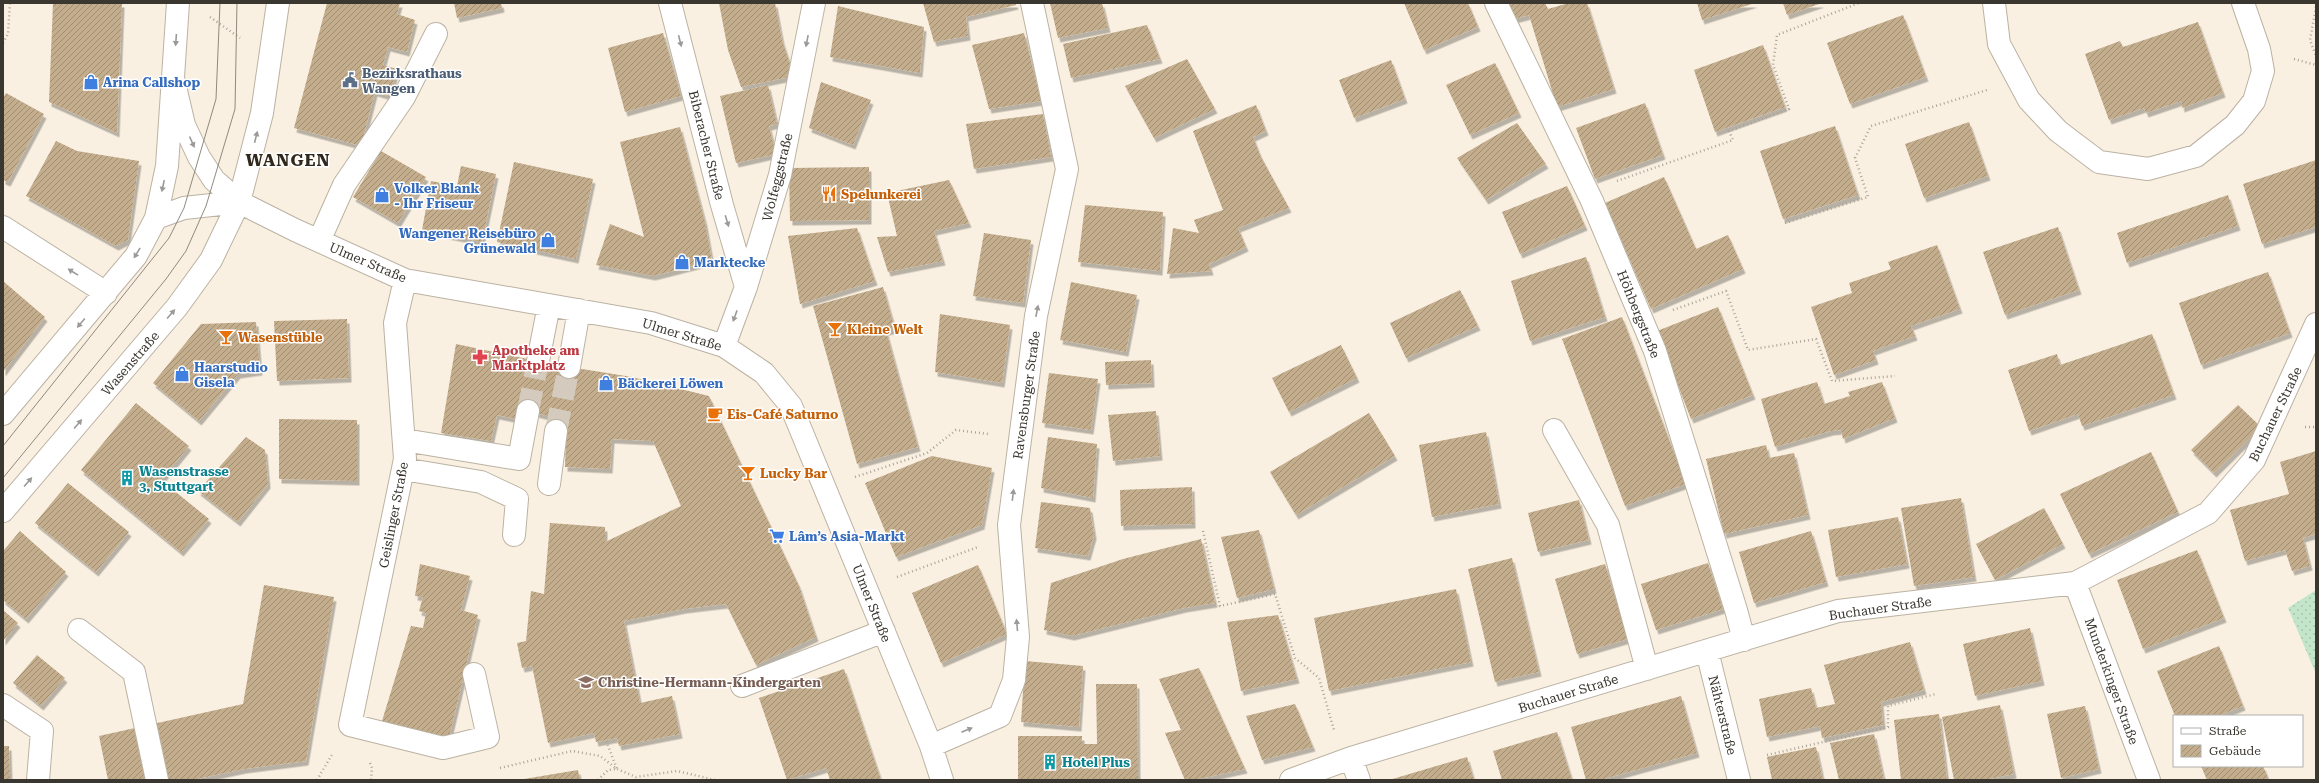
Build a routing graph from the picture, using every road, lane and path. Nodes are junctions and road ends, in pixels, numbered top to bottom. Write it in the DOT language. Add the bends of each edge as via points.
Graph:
graph roads {
  1 [pos="10,3"];
  2 [pos="178,3"];
  3 [pos="278,3"];
  4 [pos="670,3"];
  5 [pos="814,3"];
  6 [pos="1032,3"];
  7 [pos="1496,3"];
  8 [pos="1859,3"];
  9 [pos="1994,3"];
  10 [pos="2243,3"];
  11 [pos="2316,7"];
  12 [pos="208,16"];
  13 [pos="436,34"];
  14 [pos="242,40"];
  15 [pos="3,43"];
  16 [pos="2316,56"];
  17 [pos="173,78"];
  18 [pos="2018,80"];
  19 [pos="1587,191"];
  20 [pos="239,202"];
  21 [pos="156,218"];
  22 [pos="1784,223"];
  23 [pos="3,227"];
  24 [pos="319,241"];
  25 [pos="406,280"];
  26 [pos="746,287"];
  27 [pos="106,293"];
  28 [pos="549,305"];
  29 [pos="579,310"];
  30 [pos="1643,322"];
  31 [pos="2316,324"];
  32 [pos="724,346"];
  33 [pos="538,361"];
  34 [pos="569,367"];
  35 [pos="1895,376"];
  36 [pos="528,411"];
  37 [pos="3,414"];
  38 [pos="1554,430"];
  39 [pos="556,431"];
  40 [pos="1020,438"];
  41 [pos="404,440"];
  42 [pos="403,469"];
  43 [pos="549,484"];
  44 [pos="824,488"];
  45 [pos="3,511"];
  46 [pos="1203,530"];
  47 [pos="514,535"];
  48 [pos="1010,535"];
  49 [pos="2075,582"];
  50 [pos="866,588"];
  51 [pos="79,630"];
  52 [pos="884,631"];
  53 [pos="1744,640"];
  54 [pos="1707,651"];
  55 [pos="1647,669"];
  56 [pos="474,674"];
  57 [pos="742,686"];
  58 [pos="1936,694"];
  59 [pos="3,706"];
  60 [pos="606,740"];
  61 [pos="931,746"];
  62 [pos="1347,760"];
  63 [pos="513,766"];
  64 [pos="618,769"];
  65 [pos="1737,770"];
  66 [pos="38,780"];
  67 [pos="157,780"];
  68 [pos="598,780"];
  69 [pos="715,780"];
  70 [pos="942,780"];
  71 [pos="1291,780"];
  72 [pos="1359,780"];
  73 [pos="2149,780"];
  1 -- 15 [label="path" via="8,34"];
  2 -- 17 [label="street, one-way"];
  20 -- 3 [label="street, Wasenstraße, one-way" via="262,113"];
  4 -- 26 [label="street, Biberacher Straße, one-way"];
  5 -- 26 [label="street, Wolfeggstraße, one-way" via="780,175"];
  40 -- 6 [label="street, Ravensburger Straße, one-way" via="1036,316 1067,169"];
  7 -- 19 [label="street, Höhbergstraße"];
  8 -- 19 [label="path" via="1777,35 1773,65 1789,109 1729,131 1732,140"];
  9 -- 18 [label="street" via="1999,44"];
  10 -- 18 [label="street" via="2259,49 2263,71 2254,101 2235,125 2196,156 2148,168 2100,162 2058,131 2029,100"];
  11 -- 16 [label="path" via="2310,40"];
  12 -- 14 [label="path"];
  13 -- 24 [label="street" via="404,97 344,185"];
  17 -- 20 [label="street, Ulmer Straße, one-way" via="184,125 199,157 214,180"];
  17 -- 21 [label="street, one-way" via="167,166"];
  18 -- 22 [label="path" via="1871,126 1856,158 1868,197"];
  19 -- 30 [label="street, Höhbergstraße"];
  20 -- 21 [label="street" via="184,208"];
  20 -- 24 [label="street, Ulmer Straße"];
  45 -- 20 [label="street, Wasenstraße, one-way" via="177,307 211,260"];
  21 -- 27 [label="street, one-way" via="136,256"];
  27 -- 23 [label="street, one-way"];
  24 -- 25 [label="street, Ulmer Straße"];
  25 -- 28 [label="street, Ulmer Straße"];
  25 -- 41 [label="street, Geislinger Straße" via="395,324"];
  26 -- 32 [label="street, Wolfeggstraße, one-way"];
  27 -- 37 [label="street, one-way"];
  28 -- 29 [label="street, Ulmer Straße"];
  28 -- 33 [label="street"];
  29 -- 32 [label="street, Ulmer Straße" via="651,323"];
  29 -- 34 [label="street"];
  30 -- 35 [label="path" via="1726,291 1748,350 1816,339 1832,381"];
  30 -- 53 [label="street, Höhbergstraße" via="1655,351"];
  31 -- 49 [label="street, Buchauer Straße" via="2254,460 2208,513"];
  32 -- 44 [label="street, Ulmer Straße" via="764,373 791,406"];
  36 -- 41 [label="street" via="519,459"];
  38 -- 55 [label="street" via="1608,525"];
  39 -- 43 [label="street"];
  40 -- 44 [label="path" via="956,430 927,453"];
  48 -- 40 [label="street, Ravensburger Straße, one-way" via="1009,525"];
  41 -- 42 [label="street, Geislinger Straße"];
  42 -- 47 [label="street" via="481,482 518,499"];
  42 -- 56 [label="street, Geislinger Straße" via="350,725 443,748 488,737"];
  44 -- 50 [label="street, Ulmer Straße"];
  46 -- 62 [label="path" via="1220,606 1275,594 1295,658 1319,678"];
  48 -- 50 [label="path"];
  61 -- 48 [label="street, Ravensburger Straße, one-way" via="1000,716 1014,680 1018,637"];
  49 -- 53 [label="street, Buchauer Straße" via="1838,611"];
  49 -- 73 [label="street, Munderkinger Straße"];
  50 -- 52 [label="street, Ulmer Straße"];
  51 -- 67 [label="street" via="134,672"];
  52 -- 57 [label="street"];
  52 -- 61 [label="street, Ulmer Straße"];
  53 -- 54 [label="street, Buchauer Straße"];
  54 -- 55 [label="street, Buchauer Straße"];
  54 -- 65 [label="street, Nähterstraße"];
  55 -- 62 [label="street, Buchauer Straße"];
  58 -- 65 [label="path" via="1888,706 1888,727"];
  59 -- 66 [label="street" via="42,732"];
  60 -- 64 [label="path"];
  61 -- 70 [label="street, Ulmer Straße"];
  62 -- 71 [label="street, Buchauer Straße"];
  62 -- 72 [label="street"];
  63 -- 64 [label="path" via="572,750 600,756"];
  64 -- 68 [label="path" via="608,770"];
  64 -- 69 [label="path" via="636,777 677,770"];
}
